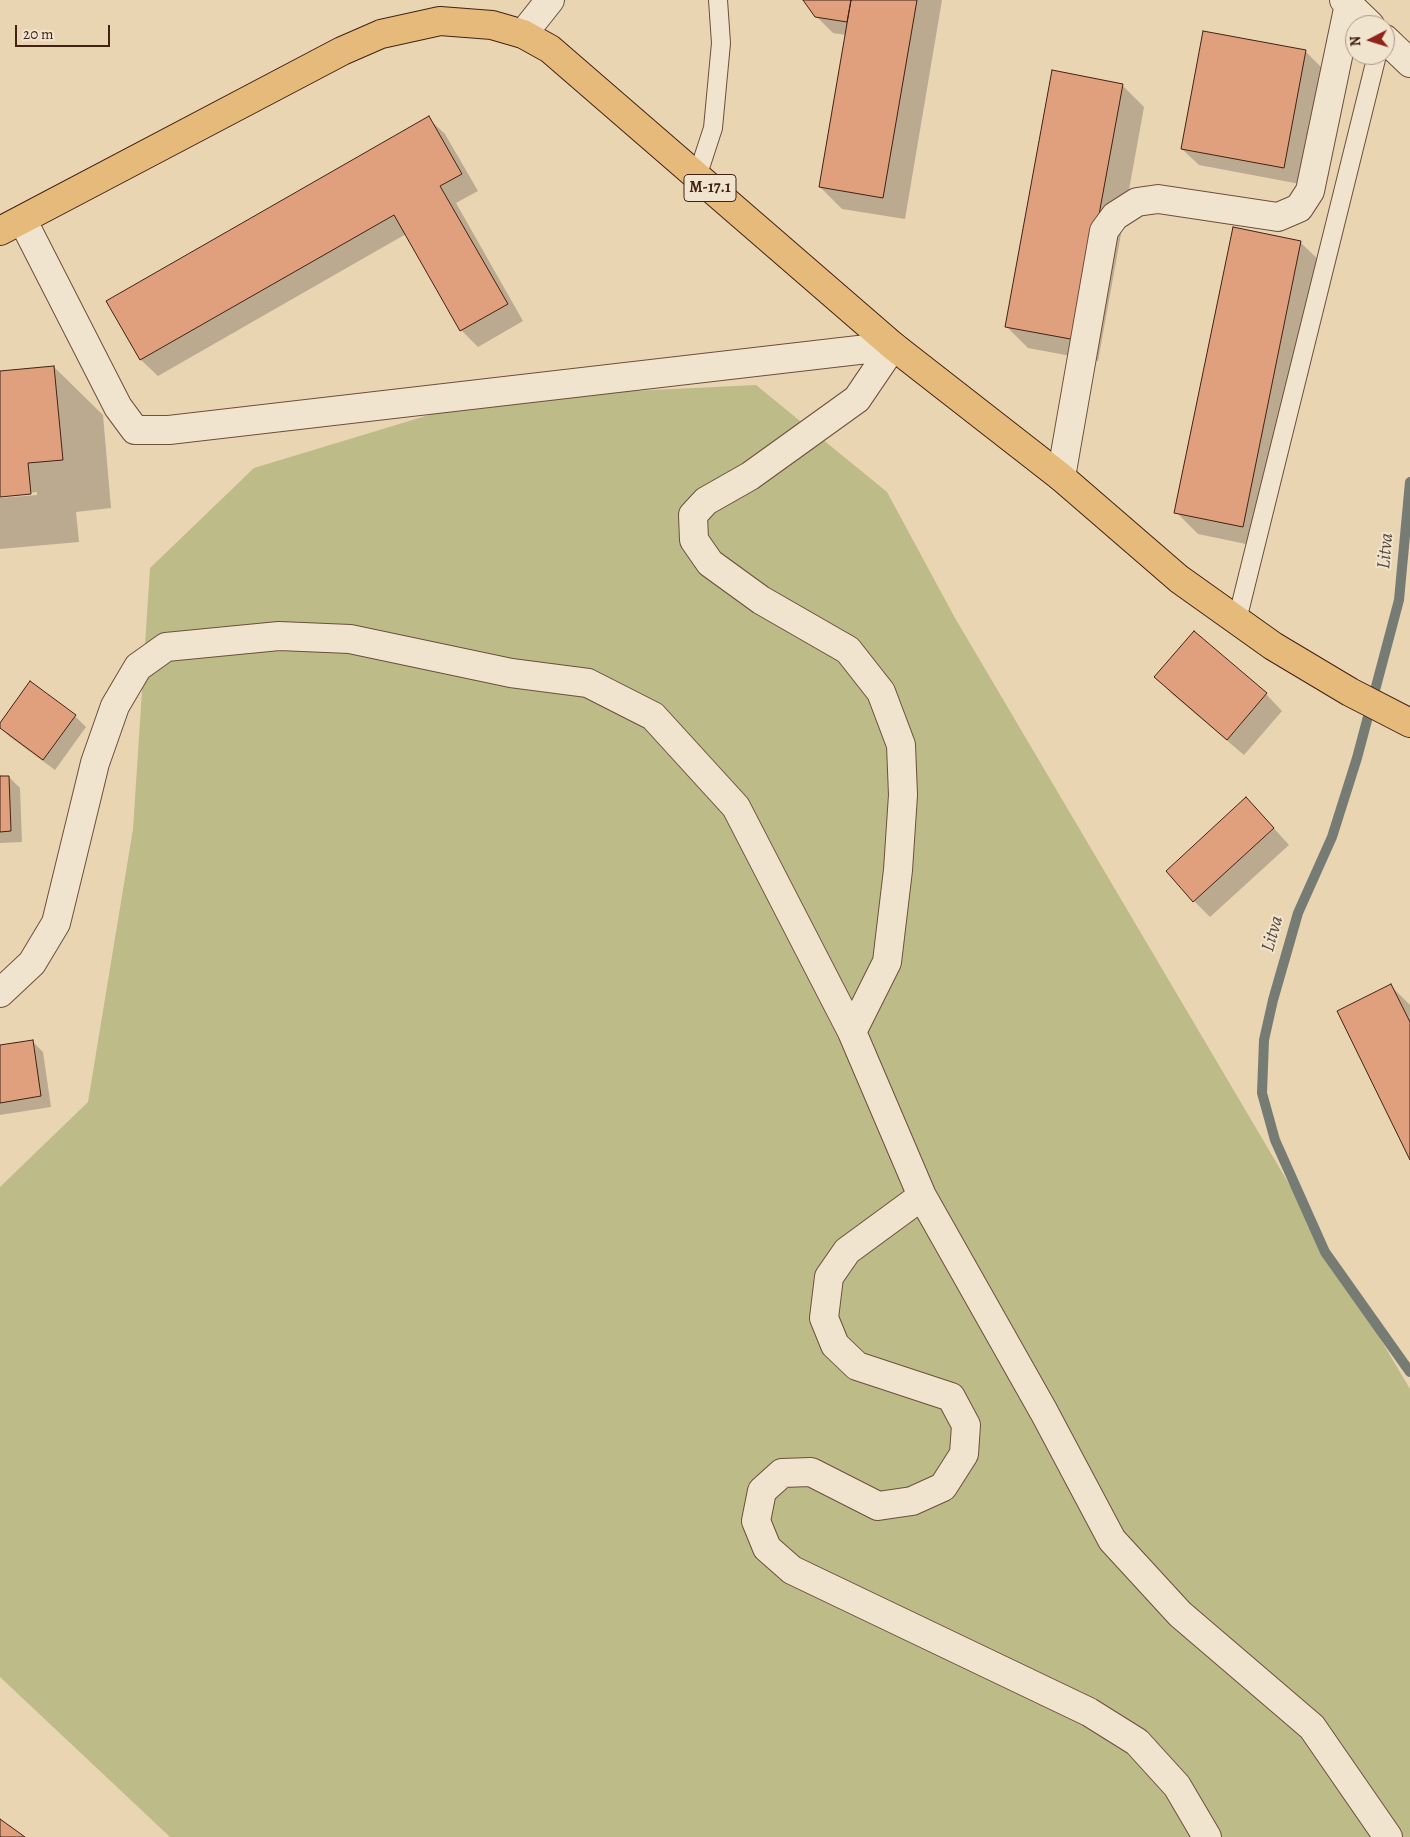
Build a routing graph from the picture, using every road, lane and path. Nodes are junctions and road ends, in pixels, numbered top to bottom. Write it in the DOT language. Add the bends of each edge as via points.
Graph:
graph roads {
  1 [pos="550,0"];
  2 [pos="718,0"];
  3 [pos="1346,2"];
  4 [pos="1360,15"];
  5 [pos="522,34"];
  6 [pos="1395,49"];
  7 [pos="1410,63"];
  8 [pos="1375,65"];
  9 [pos="698,177"];
  10 [pos="11,226"];
  11 [pos="893,346"];
  12 [pos="1060,477"];
  13 [pos="1237,620"];
  14 [pos="1400,718"];
  15 [pos="0,993"];
  16 [pos="852,1032"];
  17 [pos="922,1196"];
  18 [pos="1207,1837"];
  19 [pos="1388,1837"];
  1 -- 5 [label="street"];
  2 -- 9 [label="lane" via="721,43 713,128"];
  3 -- 4 [label="street"];
  3 -- 12 [label="street" via="1310,191 1299,208 1278,217 1158,200 1137,202 1115,216 1104,231"];
  5 -- 9 [label="main road, M-17.1" via="550,49"];
  5 -- 10 [label="main road, M-17.1" via="492,25 440,20 381,34 342,51"];
  6 -- 7 [label="street"];
  8 -- 13 [label="lane"];
  9 -- 11 [label="main road, M-17.1"];
  10 -- 11 [label="street" via="135,430 169,430"];
  11 -- 12 [label="main road, M-17.1"];
  11 -- 16 [label="street" via="857,398 750,476 706,501 693,515 694,540 710,563 761,600 848,650 881,692 900,745 903,795 887,962"];
  12 -- 13 [label="main road, M-17.1" via="1179,578"];
  13 -- 14 [label="main road, M-17.1" via="1273,646"];
  15 -- 16 [label="street" via="32,964 56,923 94,763 115,706 138,667 166,647 279,636 350,639 511,672 588,683 653,716 736,807"];
  16 -- 17 [label="street"];
  17 -- 18 [label="street" via="847,1251 829,1277 824,1318 835,1345 857,1366 951,1397 966,1425 964,1454 943,1487 912,1500 878,1506 811,1472 782,1472 762,1491 756,1521 767,1548 792,1570 1089,1712 1137,1742 1177,1786"];
  17 -- 19 [label="street" via="1112,1540 1180,1614 1312,1727"];
}
